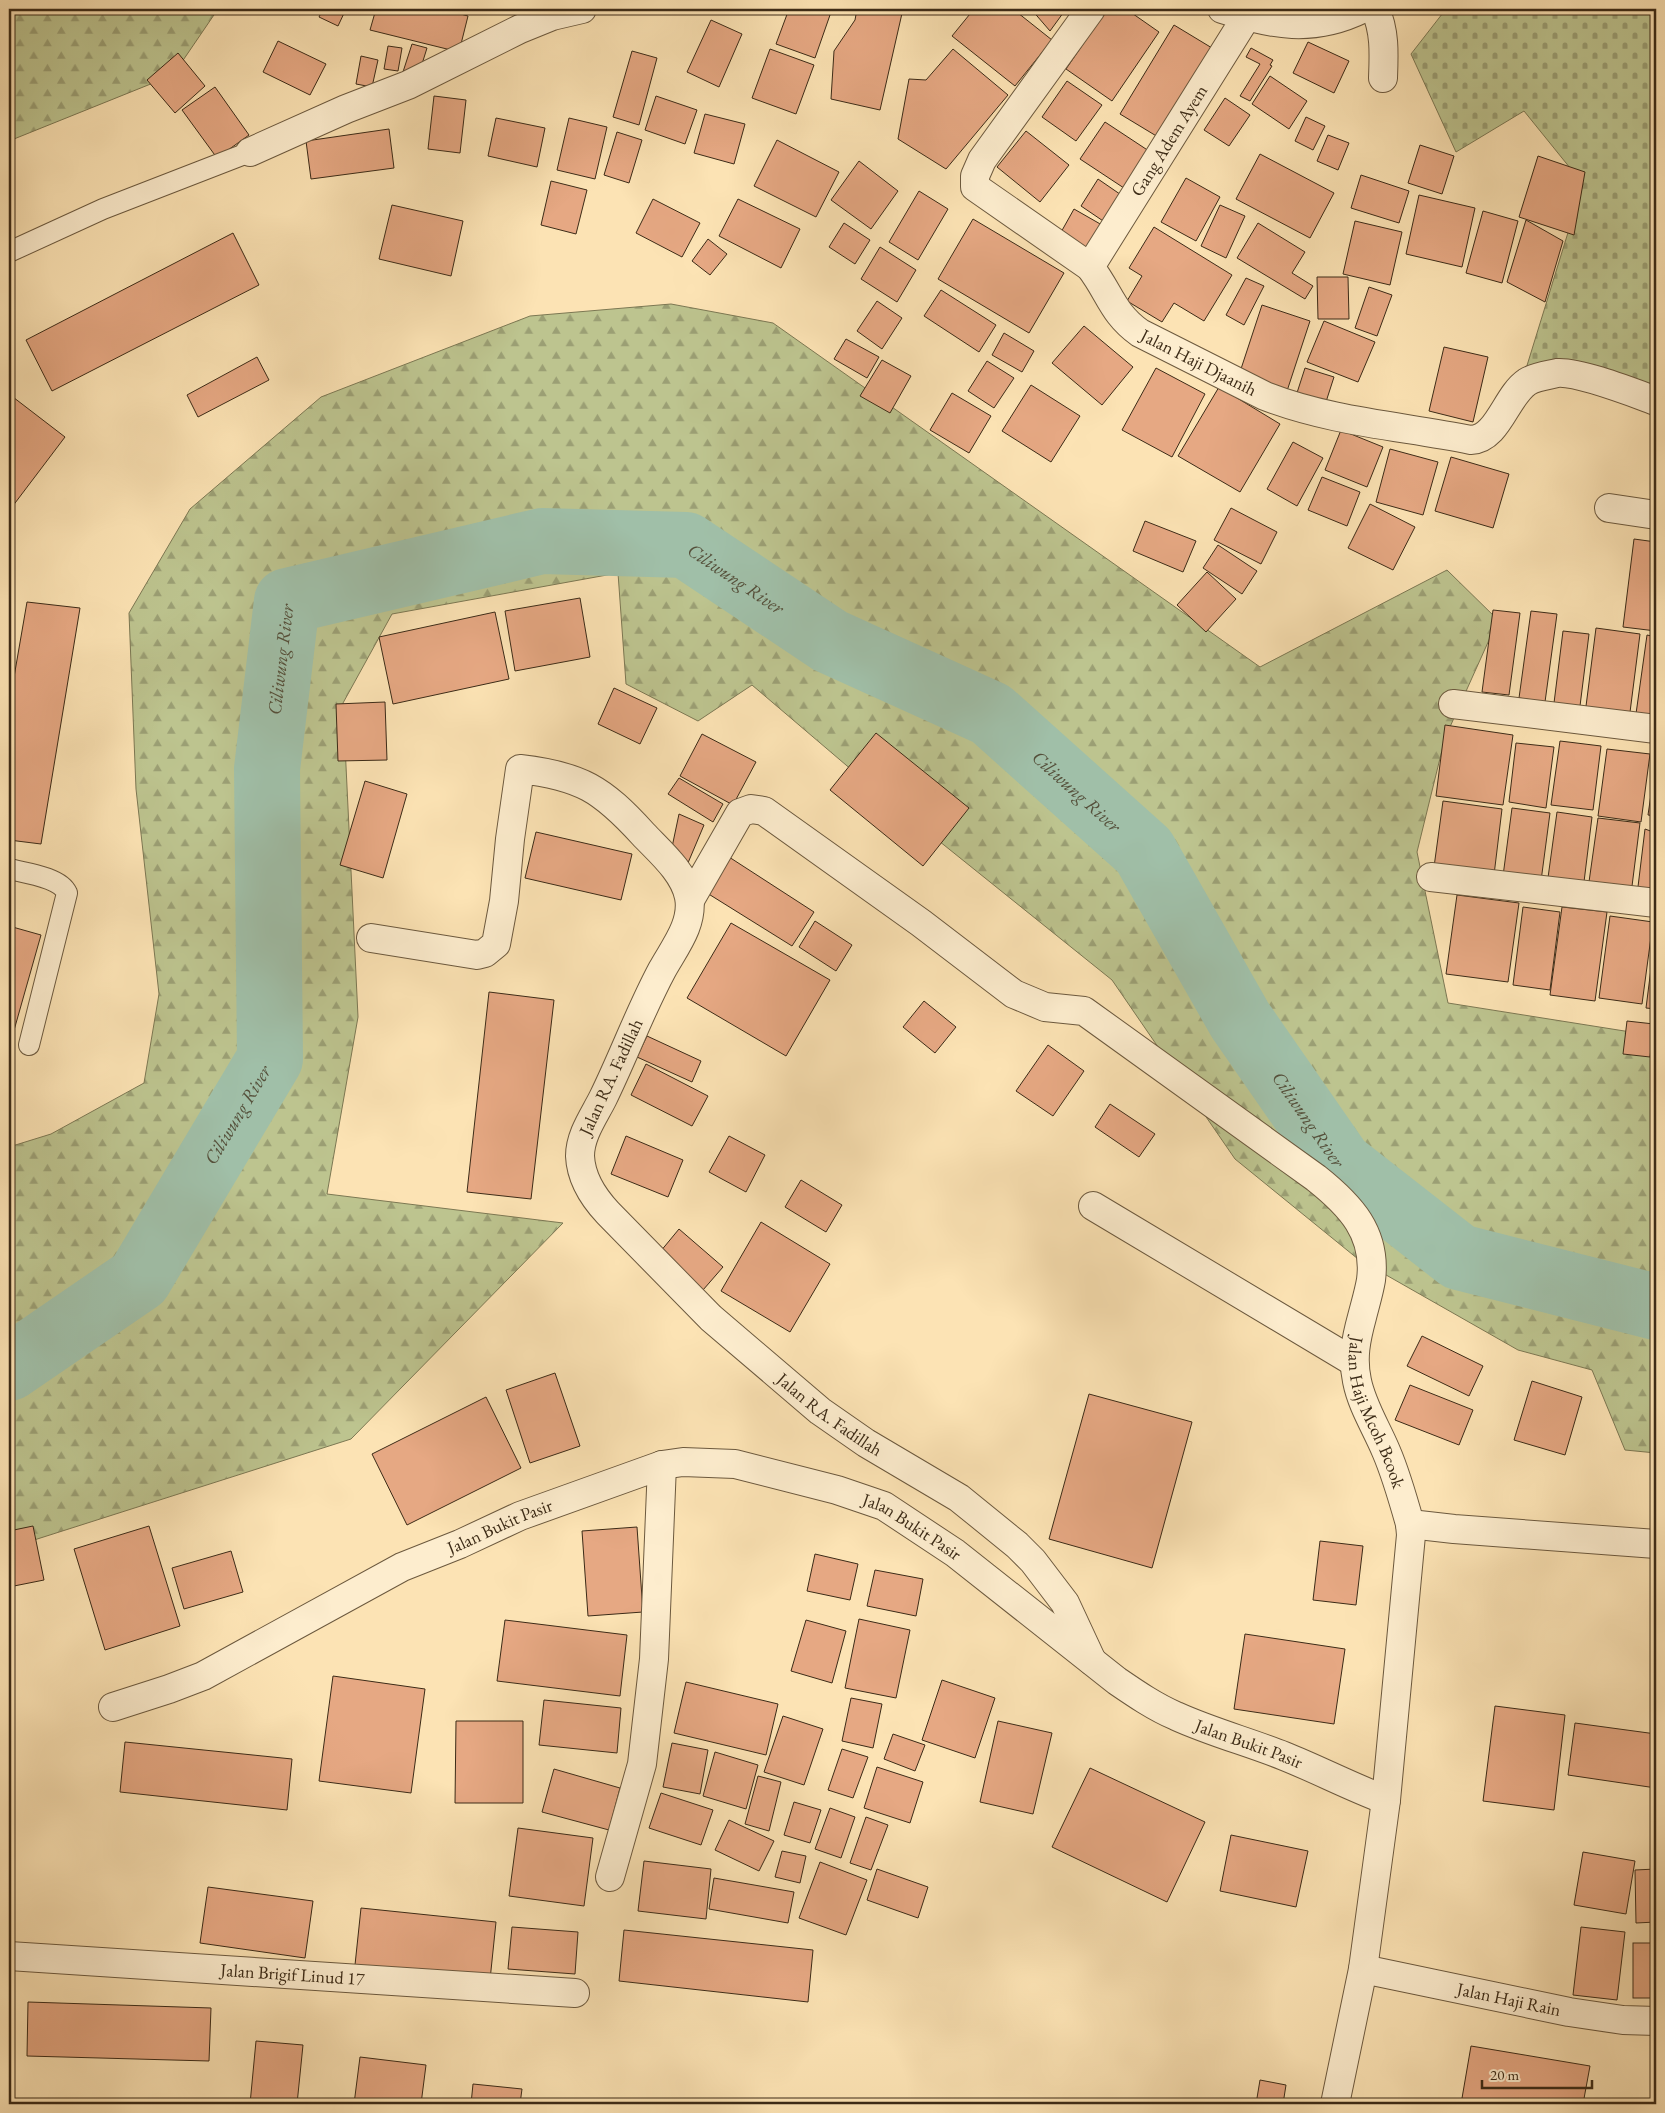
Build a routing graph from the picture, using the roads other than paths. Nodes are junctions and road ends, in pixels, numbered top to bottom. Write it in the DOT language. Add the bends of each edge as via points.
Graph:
graph roads {
  1 [pos="527,9"];
  2 [pos="582,9"];
  3 [pos="1091,9"];
  4 [pos="1362,9"];
  5 [pos="1375,9"];
  6 [pos="1234,12"];
  7 [pos="552,16"];
  8 [pos="1383,78"];
  9 [pos="250,152"];
  10 [pos="9,252"];
  11 [pos="1090,267"];
  12 [pos="1656,400"];
  13 [pos="1610,508"];
  14 [pos="1656,515"];
  15 [pos="1453,704"];
  16 [pos="1656,729"];
  17 [pos="9,869"];
  18 [pos="1431,877"];
  19 [pos="690,900"];
  20 [pos="1656,903"];
  21 [pos="371,938"];
  22 [pos="29,1046"];
  23 [pos="1093,1206"];
  24 [pos="1354,1362"];
  25 [pos="662,1465"];
  26 [pos="1410,1524"];
  27 [pos="1656,1544"];
  28 [pos="1092,1661"];
  29 [pos="114,1707"];
  30 [pos="1386,1800"];
  31 [pos="610,1877"];
  32 [pos="9,1956"];
  33 [pos="1364,1969"];
  34 [pos="575,1993"];
  35 [pos="1656,2021"];
  36 [pos="1335,2104"];
  1 -- 7 [label="street"];
  2 -- 7 [label="street"];
  3 -- 11 [label="street, Jalan Haji Djaanih" via="982,160 975,176 975,187"];
  4 -- 6 [label="street" via="1342,19 1312,25 1284,23"];
  5 -- 8 [label="street" via="1384,36"];
  6 -- 11 [label="street, Gang Adem Ayem"];
  7 -- 9 [label="street" via="408,85"];
  9 -- 10 [label="lane" via="104,209"];
  11 -- 12 [label="street, Jalan Haji Djaanih" via="1125,323 1140,333 1265,396 1314,413 1478,440 1486,436 1528,381 1558,373 1574,374"];
  13 -- 14 [label="street"];
  15 -- 16 [label="street"];
  17 -- 22 [label="lane" via="56,882 67,894"];
  18 -- 20 [label="street"];
  19 -- 21 [label="street" via="686,886 674,867 611,801 586,784 568,777 520,769 496,944 477,955"];
  19 -- 24 [label="street, Jalan Haji Mcoh Bcook" via="740,813 757,809 921,923 1014,994 1045,1007 1084,1011 1341,1197 1352,1211 1368,1240 1371,1256 1371,1279"];
  19 -- 28 [label="street, Jalan RA. Fadillah" via="690,916 684,932 656,982 581,1140 582,1173 608,1213 711,1318 802,1396 866,1443 959,1498 1017,1545 1033,1561 1064,1604"];
  23 -- 24 [label="street"];
  24 -- 26 [label="street, Jalan Haji Mcoh Bcook" via="1362,1401 1386,1452"];
  25 -- 28 [label="street, Jalan Bukit Pasir" via="683,1462 735,1464 838,1490 884,1506 955,1553"];
  25 -- 29 [label="street, Jalan Bukit Pasir" via="520,1516 402,1568 203,1676"];
  25 -- 31 [label="street" via="654,1659 642,1764"];
  26 -- 27 [label="street"];
  26 -- 30 [label="street, Jalan Haji Mcoh Bcook"];
  28 -- 30 [label="street, Jalan Bukit Pasir" via="1117,1682 1176,1716 1282,1755"];
  30 -- 33 [label="street"];
  32 -- 34 [label="street, Jalan Brigif Linud 17"];
  33 -- 35 [label="street, Jalan Haji Rain" via="1569,2012"];
  33 -- 36 [label="street"];
}
